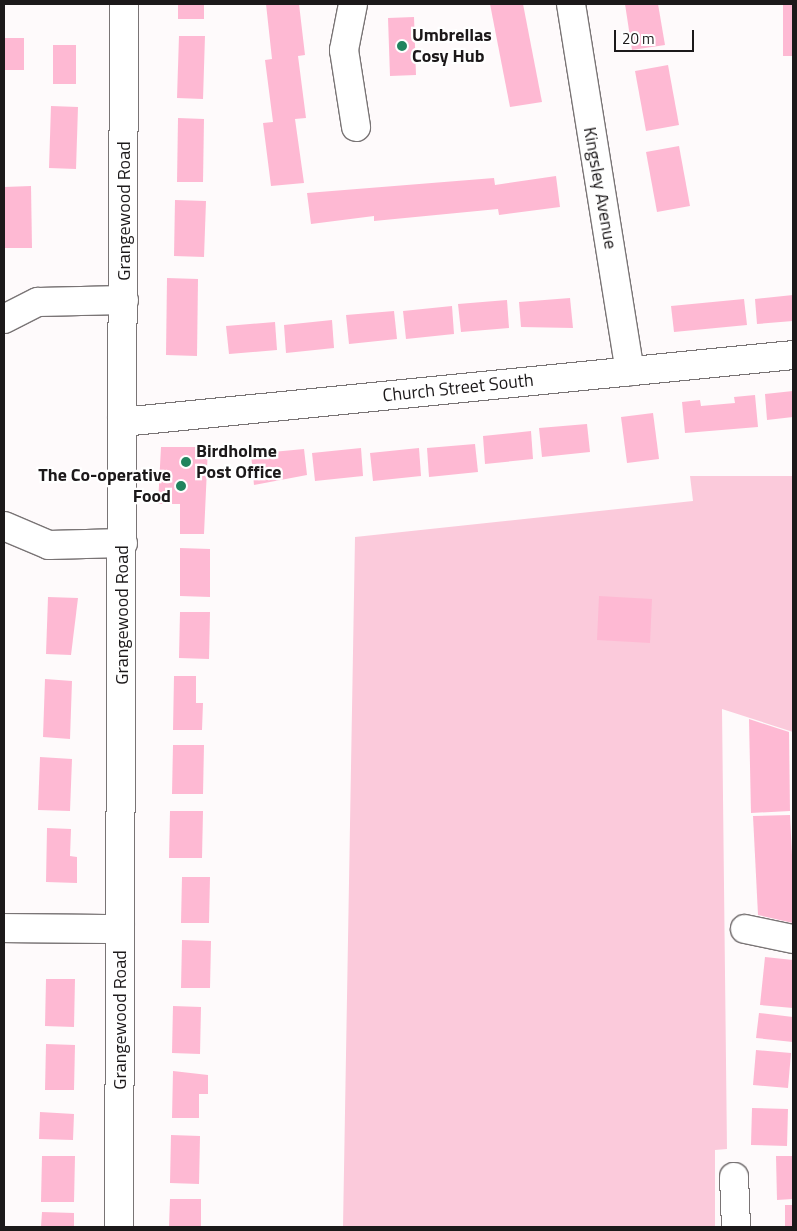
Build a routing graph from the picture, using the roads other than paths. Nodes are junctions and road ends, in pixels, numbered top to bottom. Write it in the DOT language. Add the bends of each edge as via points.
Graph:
graph roads {
  1 [pos="124,4"];
  2 [pos="353,4"];
  3 [pos="571,4"];
  4 [pos="356,127"];
  5 [pos="124,300"];
  6 [pos="4,319"];
  7 [pos="793,355"];
  8 [pos="630,371"];
  9 [pos="122,422"];
  10 [pos="4,526"];
  11 [pos="123,543"];
  12 [pos="4,928"];
  13 [pos="745,928"];
  14 [pos="120,929"];
  15 [pos="793,939"];
  16 [pos="734,1177"];
  17 [pos="119,1227"];
  18 [pos="736,1227"];
  1 -- 5 [label="street, Grangewood Road"];
  2 -- 4 [label="street" via="344,50"];
  3 -- 8 [label="street, Kingsley Avenue"];
  5 -- 6 [label="street" via="38,302"];
  5 -- 9 [label="street, Grangewood Road"];
  7 -- 8 [label="street, Church Street South"];
  8 -- 9 [label="street, Church Street South"];
  9 -- 11 [label="street, Grangewood Road"];
  10 -- 11 [label="street" via="49,545"];
  11 -- 14 [label="street, Grangewood Road"];
  12 -- 14 [label="street"];
  13 -- 15 [label="street"];
  14 -- 17 [label="street, Grangewood Road"];
  16 -- 18 [label="street"];
}
